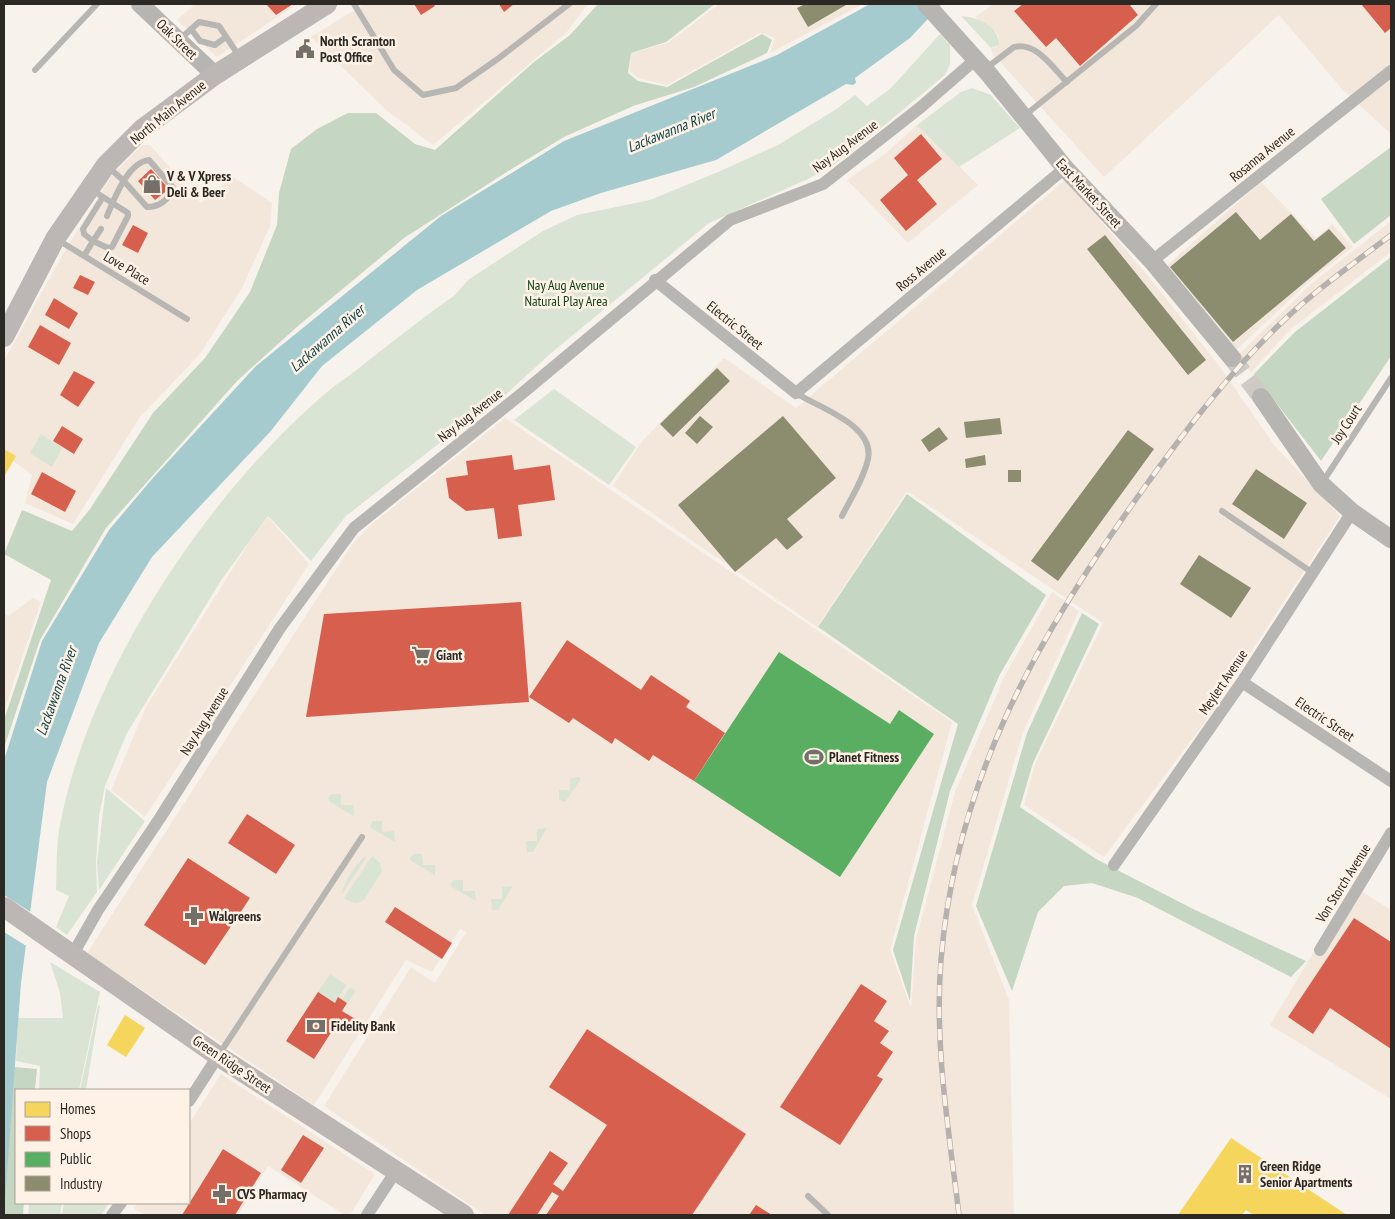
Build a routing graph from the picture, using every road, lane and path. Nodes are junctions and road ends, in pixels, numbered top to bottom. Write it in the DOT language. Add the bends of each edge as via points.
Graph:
graph roads {
  1 [pos="97,4"];
  2 [pos="140,4"];
  3 [pos="327,4"];
  4 [pos="354,4"];
  5 [pos="569,4"];
  6 [pos="926,4"];
  7 [pos="1156,4"];
  8 [pos="185,35"];
  9 [pos="226,37"];
  10 [pos="240,58"];
  11 [pos="980,64"];
  12 [pos="35,70"];
  13 [pos="1391,71"];
  14 [pos="215,75"];
  15 [pos="1066,82"];
  16 [pos="1024,116"];
  17 [pos="106,165"];
  18 [pos="1065,168"];
  19 [pos="123,180"];
  20 [pos="97,193"];
  21 [pos="113,203"];
  22 [pos="107,216"];
  23 [pos="101,228"];
  24 [pos="55,239"];
  25 [pos="93,242"];
  26 [pos="84,256"];
  27 [pos="1152,261"];
  28 [pos="655,280"];
  29 [pos="187,319"];
  30 [pos="6,328"];
  31 [pos="1232,358"];
  32 [pos="1391,378"];
  33 [pos="796,393"];
  34 [pos="1261,397"];
  35 [pos="1321,484"];
  36 [pos="1222,511"];
  37 [pos="1352,512"];
  38 [pos="842,516"];
  39 [pos="1391,539"];
  40 [pos="1313,573"];
  41 [pos="1242,682"];
  42 [pos="1391,782"];
  43 [pos="1391,833"];
  44 [pos="362,837"];
  45 [pos="1114,865"];
  46 [pos="4,907"];
  47 [pos="1320,950"];
  48 [pos="73,954"];
  49 [pos="218,1056"];
  50 [pos="190,1099"];
  51 [pos="396,1171"];
  52 [pos="808,1196"];
  53 [pos="120,1204"];
  54 [pos="112,1215"];
  55 [pos="367,1215"];
  56 [pos="464,1215"];
  57 [pos="828,1215"];
  1 -- 12 [label="lane"];
  2 -- 8 [label="street, Oak Street"];
  3 -- 10 [label="main road, North Main Avenue"];
  4 -- 5 [label="lane" via="394,70 423,95 456,88"];
  6 -- 11 [label="street, East Market Street"];
  7 -- 15 [label="lane" via="1136,26"];
  8 -- 9 [label="lane" via="215,44"];
  8 -- 9 [label="lane" via="199,22 219,26"];
  8 -- 14 [label="street, Oak Street"];
  9 -- 10 [label="lane"];
  10 -- 14 [label="main road, North Main Avenue"];
  11 -- 15 [label="lane" via="1020,46 1037,50"];
  11 -- 16 [label="street, East Market Street"];
  11 -- 28 [label="street, Nay Aug Avenue" via="823,184 730,220"];
  13 -- 27 [label="street, Rosanna Avenue"];
  14 -- 17 [label="main road, North Main Avenue" via="142,129"];
  15 -- 16 [label="lane"];
  16 -- 18 [label="street, East Market Street"];
  17 -- 19 [label="lane"];
  17 -- 20 [label="main road, North Main Avenue"];
  18 -- 27 [label="street, East Market Street"];
  18 -- 33 [label="street, Ross Avenue"];
  19 -- 19 [label="lane" via="143,161 149,160 173,188 162,203 147,208"];
  19 -- 21 [label="lane"];
  20 -- 21 [label="lane"];
  20 -- 24 [label="main road, North Main Avenue"];
  20 -- 25 [label="lane" via="83,228 84,234"];
  21 -- 22 [label="lane"];
  21 -- 25 [label="lane" via="128,213 124,227 112,247"];
  23 -- 25 [label="lane"];
  24 -- 26 [label="lane, Love Place"];
  24 -- 30 [label="main road, North Main Avenue"];
  25 -- 26 [label="lane"];
  26 -- 29 [label="lane, Love Place"];
  27 -- 31 [label="street, East Market Street"];
  28 -- 33 [label="street, Electric Street"];
  28 -- 48 [label="street, Nay Aug Avenue" via="525,391 354,528 280,628"];
  32 -- 35 [label="lane, Joy Court"];
  33 -- 38 [label="lane" via="856,428 869,450 868,461"];
  34 -- 35 [label="street"];
  35 -- 37 [label="street"];
  36 -- 40 [label="lane"];
  37 -- 39 [label="street"];
  37 -- 40 [label="street, Meylert Avenue"];
  40 -- 41 [label="street, Meylert Avenue"];
  41 -- 42 [label="street, Electric Street"];
  41 -- 45 [label="street, Meylert Avenue"];
  43 -- 47 [label="street, Von Storch Avenue"];
  44 -- 49 [label="lane"];
  46 -- 48 [label="main road, Green Ridge Street"];
  48 -- 49 [label="main road, Green Ridge Street"];
  49 -- 50 [label="street"];
  49 -- 51 [label="main road, Green Ridge Street"];
  51 -- 55 [label="street"];
  51 -- 56 [label="main road, Green Ridge Street"];
  52 -- 57 [label="lane"];
  53 -- 54 [label="street"];
}
